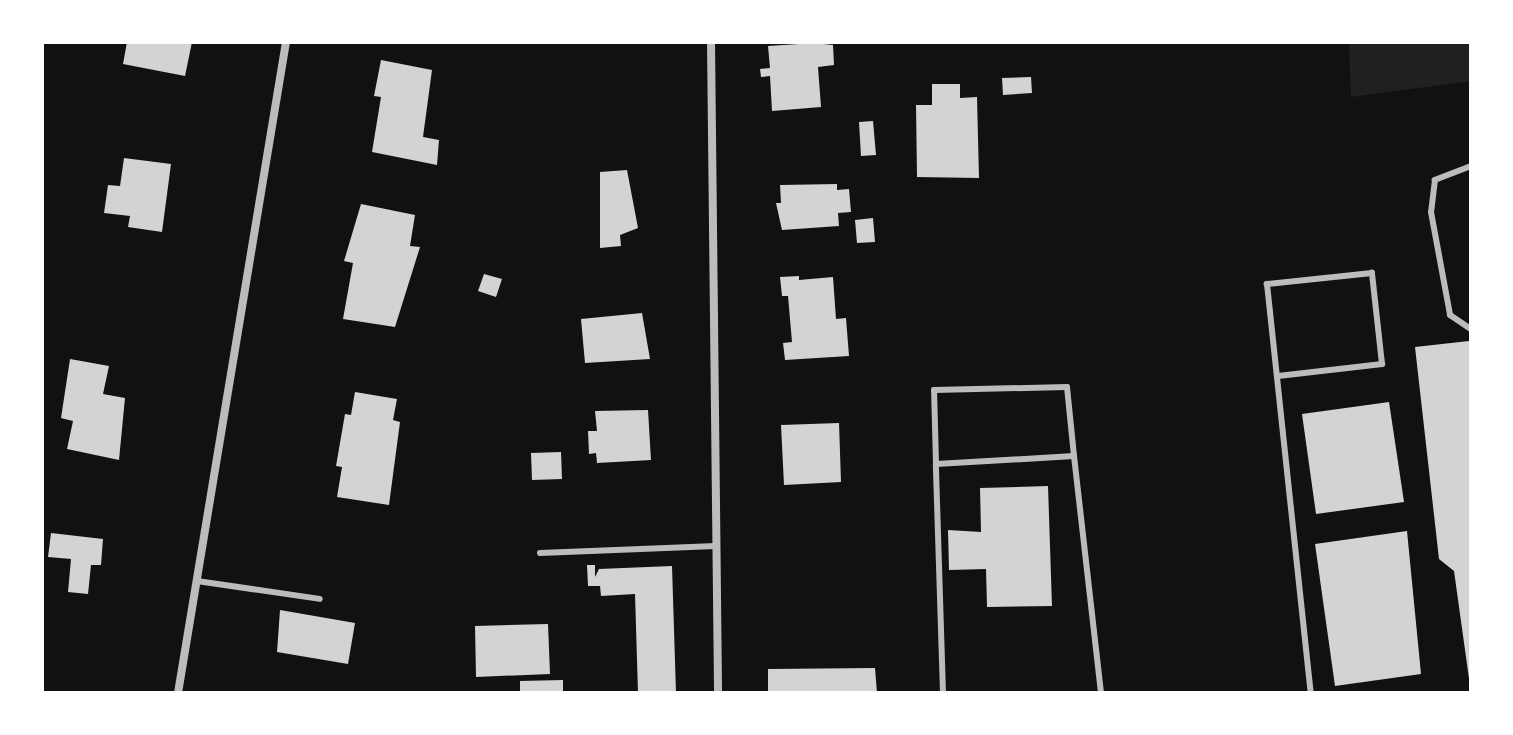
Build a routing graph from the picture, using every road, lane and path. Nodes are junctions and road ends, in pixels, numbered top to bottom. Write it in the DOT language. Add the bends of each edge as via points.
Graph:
graph roads {
  1 [pos="286,42"];
  2 [pos="711,42"];
  3 [pos="1471,166"];
  4 [pos="1471,329"];
  5 [pos="1278,376"];
  6 [pos="1074,456"];
  7 [pos="936,464"];
  8 [pos="716,546"];
  9 [pos="540,553"];
  10 [pos="197,581"];
  11 [pos="320,599"];
  12 [pos="178,693"];
  13 [pos="718,693"];
  14 [pos="943,693"];
  15 [pos="1101,693"];
  16 [pos="1311,693"];
  1 -- 10 [label="street"];
  2 -- 8 [label="street"];
  3 -- 4 [label="lane" via="1435,180 1431,212 1450,315"];
  5 -- 5 [label="lane" via="1267,284 1372,273 1382,364"];
  5 -- 16 [label="lane"];
  6 -- 7 [label="lane"];
  6 -- 7 [label="lane" via="1067,387 934,390"];
  6 -- 15 [label="lane"];
  7 -- 14 [label="lane"];
  8 -- 9 [label="lane"];
  8 -- 13 [label="street"];
  10 -- 11 [label="lane"];
  10 -- 12 [label="street"];
}
